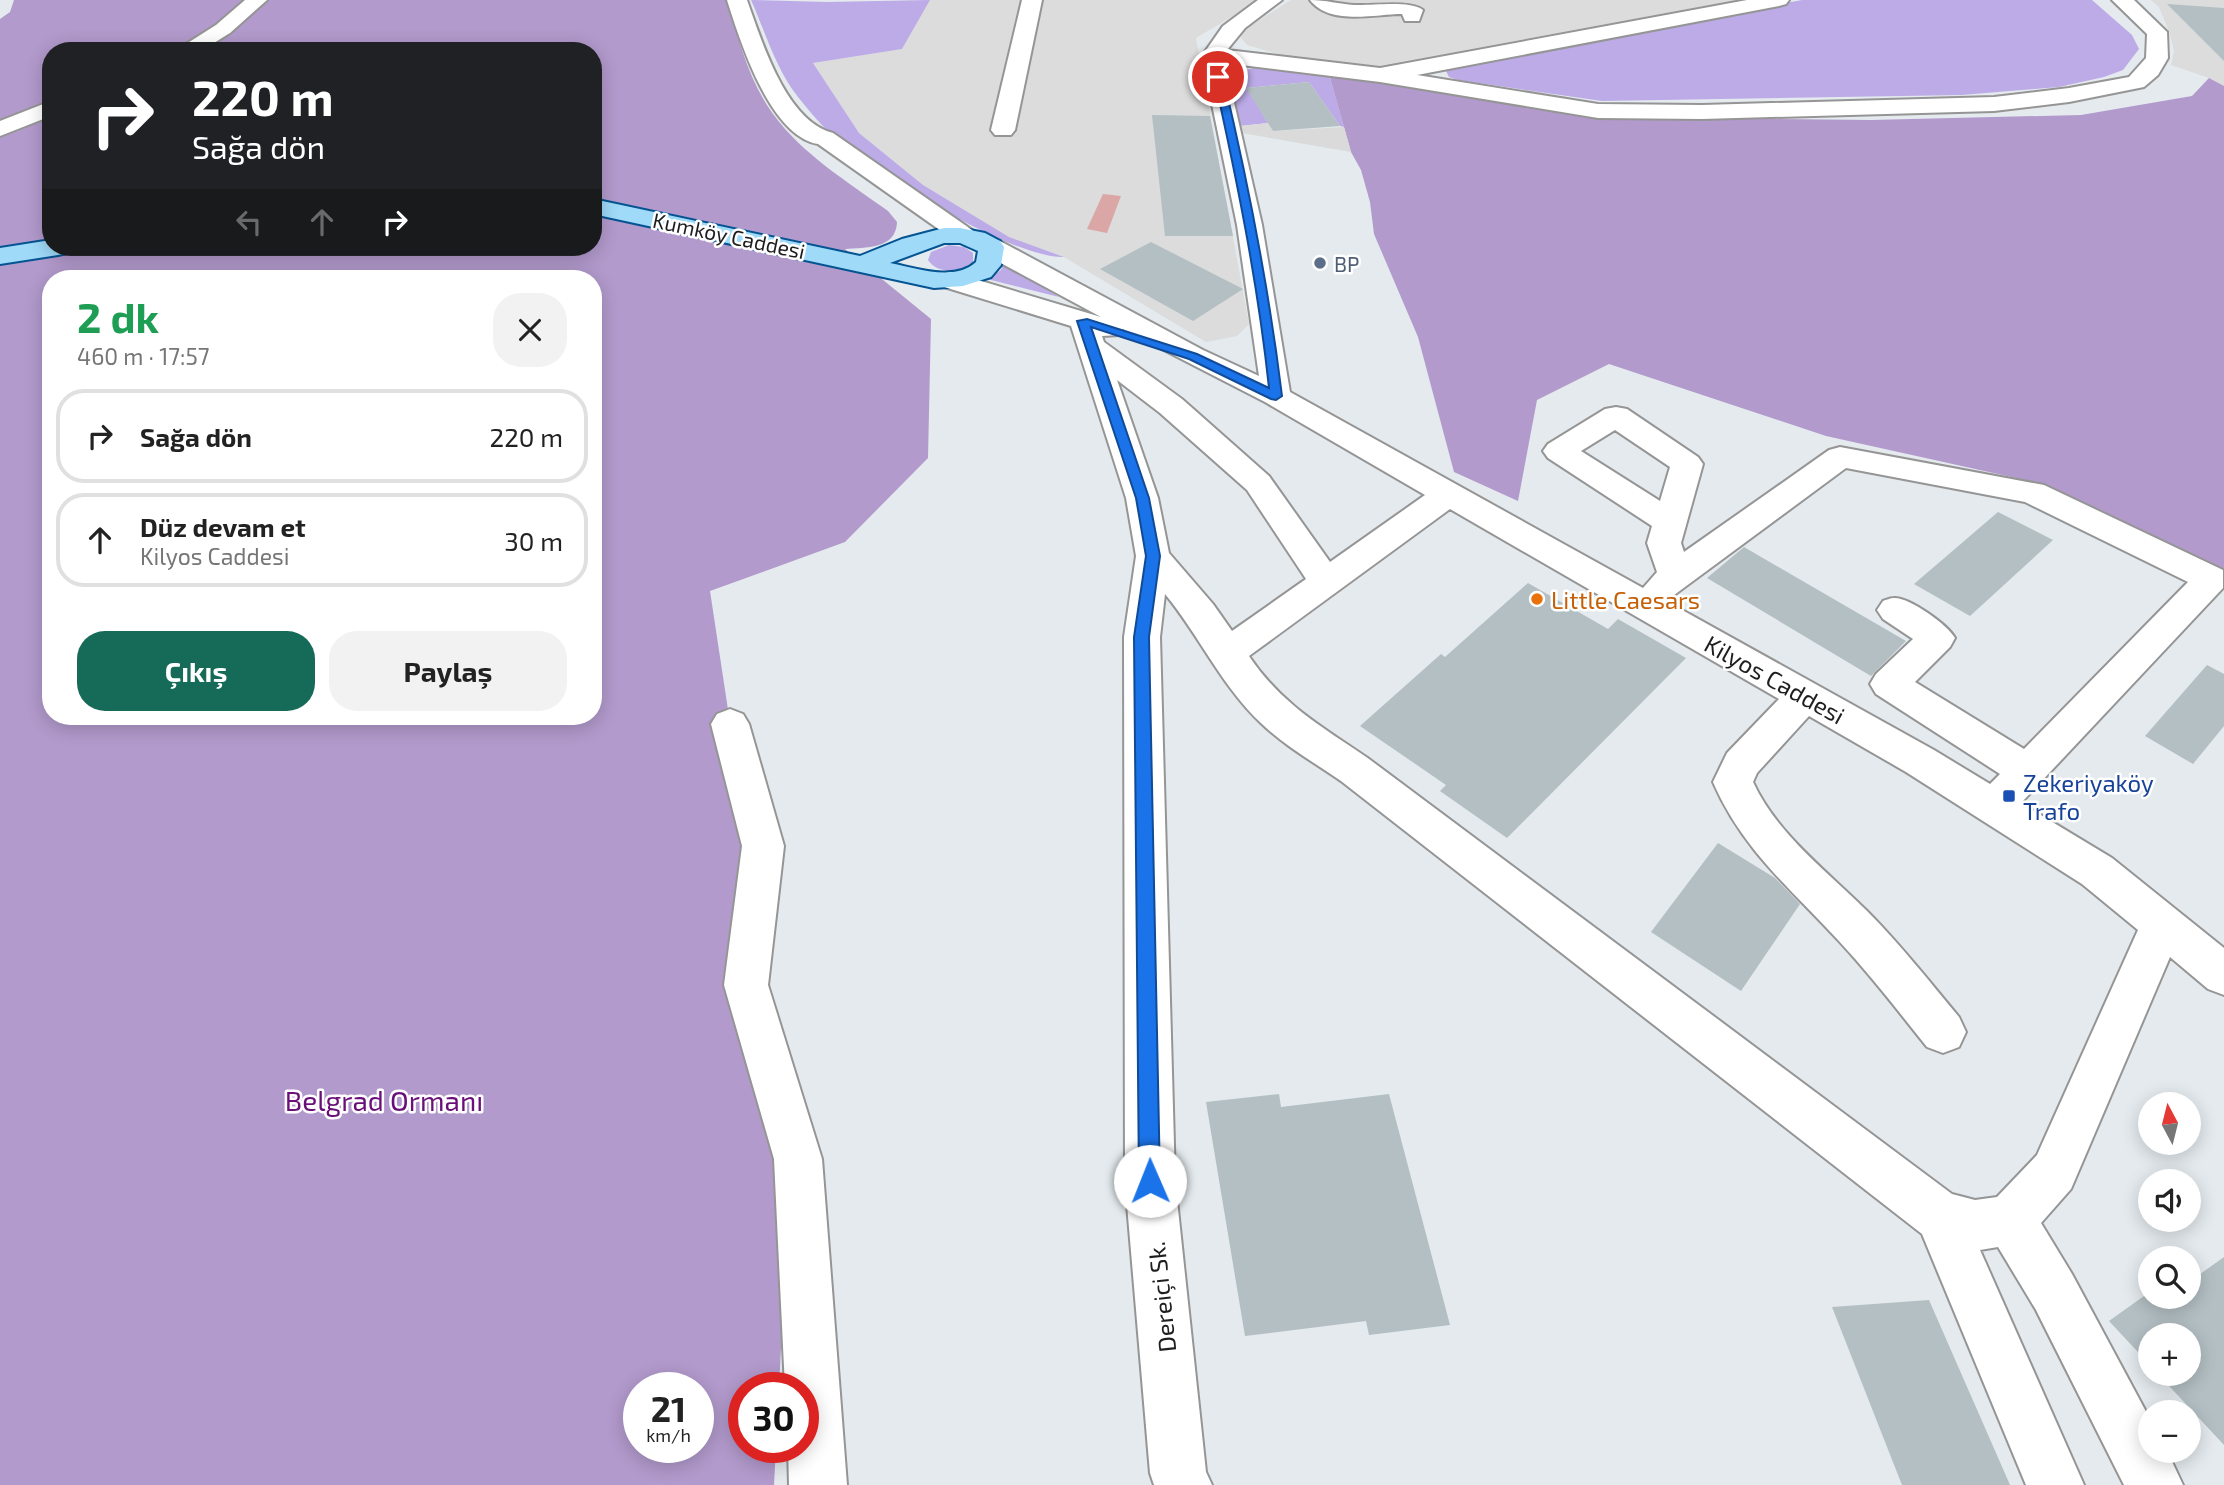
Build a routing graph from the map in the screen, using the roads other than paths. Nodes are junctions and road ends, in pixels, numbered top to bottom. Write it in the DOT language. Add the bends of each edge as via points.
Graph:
graph roads {
  1 [pos="257,0"];
  2 [pos="737,0"];
  3 [pos="1032,0"];
  4 [pos="1320,0"];
  5 [pos="1779,0"];
  6 [pos="1265,2"];
  7 [pos="2113,2"];
  8 [pos="1413,26"];
  9 [pos="201,42"];
  10 [pos="1213,57"];
  11 [pos="1380,75"];
  12 [pos="42,112"];
  13 [pos="0,129"];
  14 [pos="1003,130"];
  15 [pos="812,136"];
  16 [pos="602,208"];
  17 [pos="963,235"];
  18 [pos="914,245"];
  19 [pos="991,247"];
  20 [pos="42,249"];
  21 [pos="0,256"];
  22 [pos="864,264"];
  23 [pos="920,275"];
  24 [pos="951,280"];
  25 [pos="1087,334"];
  26 [pos="1249,340"];
  27 [pos="1193,356"];
  28 [pos="1276,396"];
  29 [pos="1448,494"];
  30 [pos="1671,523"];
  31 [pos="1153,556"];
  32 [pos="1675,575"];
  33 [pos="1326,582"];
  34 [pos="1643,605"];
  35 [pos="1895,610"];
  36 [pos="1227,653"];
  37 [pos="1804,696"];
  38 [pos="730,724"];
  39 [pos="2027,771"];
  40 [pos="1993,807"];
  41 [pos="2162,924"];
  42 [pos="2224,975"];
  43 [pos="1943,1032"];
  44 [pos="1940,1216"];
  45 [pos="2010,1220"];
  46 [pos="818,1485"];
  47 [pos="1183,1485"];
  48 [pos="2054,1485"];
  49 [pos="2154,1485"];
  1 -- 9 [label="street"];
  2 -- 15 [label="street" via="754,51 787,112"];
  3 -- 14 [label="street"];
  4 -- 8 [label="street" via="1363,12 1407,8 1413,10"];
  5 -- 11 [label="street"];
  6 -- 10 [label="street" via="1234,25"];
  7 -- 11 [label="street" via="2157,32 2157,58 2150,70 2136,82 1994,104 1598,111"];
  10 -- 11 [label="street" via="1248,57"];
  10 -- 26 [label="street" via="1233,140"];
  12 -- 13 [label="street"];
  15 -- 17 [label="street" via="825,138"];
  15 -- 18 [label="street" via="808,143 899,212"];
  16 -- 22 [label="main road, Kumköy Caddesi"];
  17 -- 18 [label="main road" via="930,237"];
  17 -- 19 [label="main road"];
  18 -- 22 [label="main road"];
  18 -- 23 [label="main road" via="906,260"];
  19 -- 24 [label="main road" via="990,262 982,271"];
  19 -- 27 [label="street"];
  20 -- 21 [label="main road"];
  22 -- 23 [label="main road, Kumköy Caddesi"];
  23 -- 24 [label="main road, Kumköy Caddesi"];
  24 -- 25 [label="street"];
  25 -- 27 [label="street"];
  25 -- 31 [label="street, Dereiçi Sk." via="1142,498"];
  25 -- 33 [label="street" via="1258,483"];
  26 -- 27 [label="street"];
  26 -- 28 [label="street"];
  27 -- 28 [label="street, Kilyos Caddesi"];
  28 -- 29 [label="street, Kilyos Caddesi"];
  29 -- 33 [label="street"];
  29 -- 34 [label="street, Kilyos Caddesi"];
  30 -- 32 [label="street" via="1664,543"];
  31 -- 36 [label="street" via="1201,613"];
  31 -- 47 [label="street, Dereiçi Sk." via="1142,637 1150,1181 1178,1473"];
  32 -- 34 [label="street"];
  32 -- 39 [label="street" via="1840,457 2033,492 2211,579"];
  33 -- 36 [label="street"];
  34 -- 37 [label="street, Kilyos Caddesi"];
  35 -- 39 [label="street" via="1937,638 1889,684"];
  36 -- 44 [label="street" via="1276,715 1355,770"];
  37 -- 40 [label="street, Kilyos Caddesi"];
  37 -- 43 [label="street" via="1741,764 1733,782 1738,797 1774,846 1856,929"];
  38 -- 46 [label="street" via="763,846 746,985 797,1159"];
  39 -- 40 [label="street"];
  40 -- 41 [label="street, Kilyos Caddesi" via="2097,871"];
  41 -- 42 [label="street, Kilyos Caddesi"];
  41 -- 45 [label="street" via="2054,1172"];
  44 -- 45 [label="street" via="1975,1225"];
  44 -- 48 [label="street"];
  45 -- 49 [label="street" via="2054,1292"];
}
